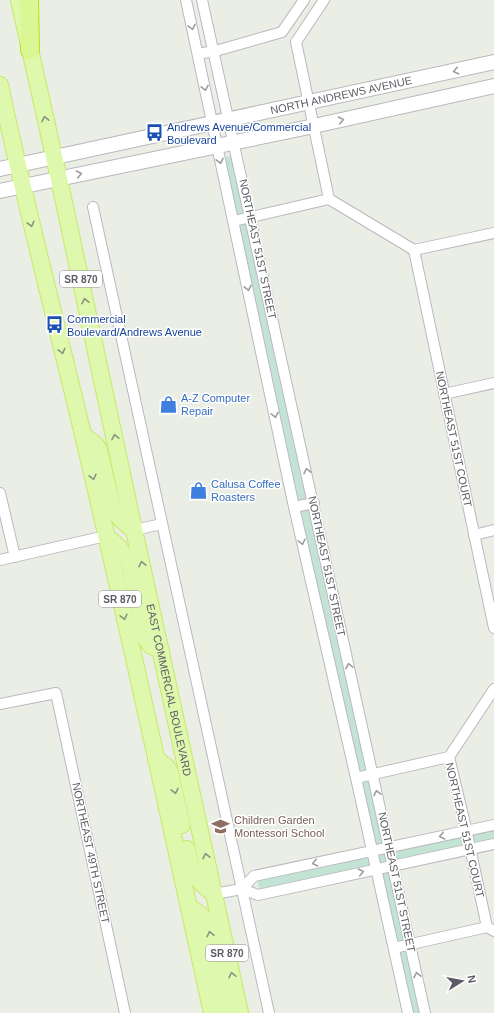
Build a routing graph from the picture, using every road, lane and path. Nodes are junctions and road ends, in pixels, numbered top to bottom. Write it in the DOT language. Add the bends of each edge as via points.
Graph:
graph roads {
  1 [pos="19,0"];
  2 [pos="29,0"];
  3 [pos="186,0"];
  4 [pos="202,0"];
  5 [pos="304,0"];
  6 [pos="324,0"];
  7 [pos="282,32"];
  8 [pos="296,42"];
  9 [pos="30,50"];
  10 [pos="214,51"];
  11 [pos="198,54"];
  12 [pos="494,62"];
  13 [pos="0,85"];
  14 [pos="494,86"];
  15 [pos="310,102"];
  16 [pos="229,119"];
  17 [pos="212,123"];
  18 [pos="314,126"];
  19 [pos="234,142"];
  20 [pos="217,146"];
  21 [pos="54,157"];
  22 [pos="17,165"];
  23 [pos="0,169"];
  24 [pos="59,179"];
  25 [pos="22,186"];
  26 [pos="0,191"];
  27 [pos="329,199"];
  28 [pos="93,207"];
  29 [pos="251,218"];
  30 [pos="234,221"];
  31 [pos="494,233"];
  32 [pos="414,250"];
  33 [pos="494,382"];
  34 [pos="444,394"];
  35 [pos="84,436"];
  36 [pos="0,493"];
  37 [pos="314,503"];
  38 [pos="294,507"];
  39 [pos="162,524"];
  40 [pos="134,530"];
  41 [pos="494,530"];
  42 [pos="474,535"];
  43 [pos="106,536"];
  44 [pos="15,557"];
  45 [pos="0,560"];
  46 [pos="494,628"];
  47 [pos="161,650"];
  48 [pos="494,688"];
  49 [pos="0,704"];
  50 [pos="448,757"];
  51 [pos="156,759"];
  52 [pos="373,775"];
  53 [pos="356,778"];
  54 [pos="494,825"];
  55 [pos="466,831"];
  56 [pos="494,844"];
  57 [pos="389,848"];
  58 [pos="470,849"];
  59 [pos="372,851"];
  60 [pos="393,866"];
  61 [pos="376,869"];
  62 [pos="242,889"];
  63 [pos="214,894"];
  64 [pos="189,907"];
  65 [pos="490,929"];
  66 [pos="410,944"];
  67 [pos="394,948"];
  68 [pos="125,1013"];
  69 [pos="212,1013"];
  70 [pos="228,1013"];
  71 [pos="240,1013"];
  72 [pos="269,1013"];
  73 [pos="408,1013"];
  74 [pos="425,1013"];
  1 -- 9 [label="main road, SR 870"];
  2 -- 9 [label="highway"];
  3 -- 11 [label="street, NORTHEAST 51ST STREET, one-way"];
  4 -- 10 [label="street, NORTHEAST 51ST STREET"];
  5 -- 7 [label="street"];
  6 -- 8 [label="street"];
  7 -- 8 [label="street"];
  7 -- 10 [label="street"];
  8 -- 15 [label="street"];
  21 -- 9 [label="main road, SR 870, one-way"];
  10 -- 11 [label="street"];
  10 -- 16 [label="street, NORTHEAST 51ST STREET"];
  11 -- 17 [label="street, NORTHEAST 51ST STREET, one-way"];
  12 -- 15 [label="main road, NORTH ANDREWS AVENUE, one-way"];
  13 -- 22 [label="main road, SR 870"];
  18 -- 14 [label="main road, one-way"];
  15 -- 16 [label="main road, NORTH ANDREWS AVENUE"];
  15 -- 18 [label="street"];
  16 -- 17 [label="main road, NORTH ANDREWS AVENUE"];
  16 -- 19 [label="street, NORTHEAST 51ST STREET"];
  17 -- 20 [label="street, NORTHEAST 51ST STREET"];
  17 -- 21 [label="main road, NORTH ANDREWS AVENUE"];
  18 -- 19 [label="main road"];
  18 -- 27 [label="street"];
  19 -- 20 [label="main road"];
  19 -- 29 [label="street, NORTHEAST 51ST STREET"];
  24 -- 20 [label="main road, one-way"];
  20 -- 30 [label="street, NORTHEAST 51ST STREET, one-way"];
  21 -- 22 [label="main road, NORTH ANDREWS AVENUE"];
  21 -- 24 [label="main road, SR 870"];
  22 -- 23 [label="main road, NORTH ANDREWS AVENUE"];
  22 -- 25 [label="main road, SR 870"];
  24 -- 25 [label="main road"];
  40 -- 24 [label="main road, EAST COMMERCIAL BOULEVARD / SR 870, one-way"];
  25 -- 26 [label="main road"];
  25 -- 35 [label="main road, SR 870, one-way"];
  27 -- 29 [label="street"];
  27 -- 32 [label="street"];
  28 -- 39 [label="street"];
  29 -- 30 [label="street"];
  37 -- 29 [label="street, NORTHEAST 51ST STREET, one-way"];
  30 -- 38 [label="street, NORTHEAST 51ST STREET, one-way"];
  31 -- 32 [label="street"];
  32 -- 34 [label="street, NORTHEAST 51ST COURT"];
  33 -- 34 [label="street"];
  34 -- 42 [label="street, NORTHEAST 51ST COURT"];
  35 -- 40 [label="main road" via="99,450 113,509 123,522"];
  35 -- 43 [label="main road, SR 870, one-way"];
  36 -- 44 [label="street"];
  37 -- 38 [label="street"];
  52 -- 37 [label="street, NORTHEAST 51ST STREET, one-way"];
  38 -- 53 [label="street, NORTHEAST 51ST STREET, one-way"];
  39 -- 40 [label="street"];
  39 -- 62 [label="street"];
  47 -- 40 [label="main road, EAST COMMERCIAL BOULEVARD / SR 870, one-way"];
  41 -- 42 [label="street"];
  42 -- 46 [label="street, NORTHEAST 51ST COURT"];
  43 -- 44 [label="street"];
  43 -- 47 [label="main road" via="120,548 129,562 146,639 151,646"];
  43 -- 51 [label="main road, SR 870, one-way"];
  44 -- 45 [label="street"];
  63 -- 47 [label="main road, EAST COMMERCIAL BOULEVARD / SR 870, one-way"];
  48 -- 50 [label="street"];
  49 -- 68 [label="street, NORTHEAST 49TH STREET" via="56,693"];
  50 -- 52 [label="street"];
  50 -- 55 [label="street, NORTHEAST 51ST COURT"];
  51 -- 63 [label="main road, one-way" via="170,772 194,876"];
  51 -- 64 [label="main road, SR 870"];
  52 -- 53 [label="street"];
  57 -- 52 [label="street, NORTHEAST 51ST STREET, one-way"];
  53 -- 59 [label="street, NORTHEAST 51ST STREET"];
  54 -- 55 [label="street"];
  55 -- 57 [label="street, one-way"];
  55 -- 58 [label="street, NORTHEAST 51ST COURT"];
  56 -- 58 [label="street"];
  57 -- 59 [label="street"];
  57 -- 60 [label="street, NORTHEAST 51ST STREET"];
  58 -- 60 [label="street"];
  58 -- 65 [label="street, NORTHEAST 51ST COURT"];
  59 -- 61 [label="street, NORTHEAST 51ST STREET"];
  59 -- 62 [label="street, one-way" via="254,876"];
  60 -- 61 [label="street"];
  60 -- 66 [label="street, NORTHEAST 51ST STREET"];
  62 -- 61 [label="street, one-way" via="258,895"];
  61 -- 67 [label="street, NORTHEAST 51ST STREET"];
  62 -- 63 [label="street"];
  62 -- 72 [label="street"];
  71 -- 63 [label="main road, EAST COMMERCIAL BOULEVARD / SR 870, one-way"];
  64 -- 69 [label="main road, SR 870"];
  70 -- 64 [label="main road, one-way" via="208,926 199,913"];
  65 -- 66 [label="street"];
  66 -- 67 [label="street"];
  74 -- 66 [label="street, NORTHEAST 51ST STREET, one-way"];
  67 -- 73 [label="street, NORTHEAST 51ST STREET"];
}
